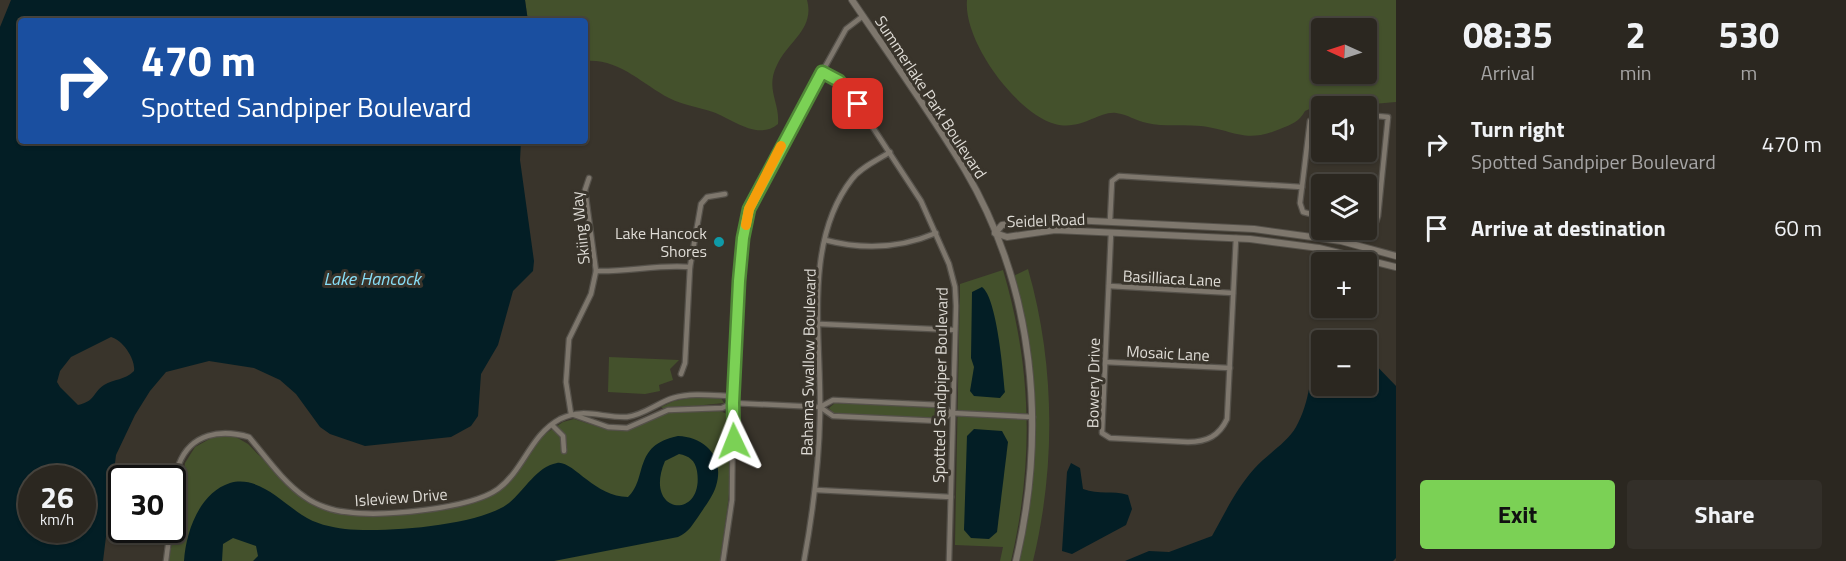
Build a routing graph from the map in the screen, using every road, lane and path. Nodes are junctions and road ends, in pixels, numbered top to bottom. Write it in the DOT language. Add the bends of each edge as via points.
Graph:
graph roads {
  1 [pos="852,0"];
  2 [pos="863,16"];
  3 [pos="822,72"];
  4 [pos="1377,116"];
  5 [pos="1388,117"];
  6 [pos="1396,118"];
  7 [pos="1311,120"];
  8 [pos="890,152"];
  9 [pos="590,178"];
  10 [pos="1302,187"];
  11 [pos="724,194"];
  12 [pos="1311,215"];
  13 [pos="1377,218"];
  14 [pos="1110,221"];
  15 [pos="936,232"];
  16 [pos="1111,232"];
  17 [pos="994,233"];
  18 [pos="1236,238"];
  19 [pos="825,240"];
  20 [pos="1396,256"];
  21 [pos="690,267"];
  22 [pos="1396,267"];
  23 [pos="596,271"];
  24 [pos="1109,286"];
  25 [pos="1233,293"];
  26 [pos="820,324"];
  27 [pos="955,330"];
  28 [pos="1105,362"];
  29 [pos="1230,368"];
  30 [pos="681,374"];
  31 [pos="733,403"];
  32 [pos="656,406"];
  33 [pos="820,407"];
  34 [pos="659,413"];
  35 [pos="952,413"];
  36 [pos="572,414"];
  37 [pos="1033,417"];
  38 [pos="552,424"];
  39 [pos="564,451"];
  40 [pos="178,465"];
  41 [pos="816,490"];
  42 [pos="951,497"];
  43 [pos="168,543"];
  44 [pos="166,561"];
  45 [pos="723,561"];
  46 [pos="804,561"];
  47 [pos="949,561"];
  48 [pos="1016,561"];
  1 -- 2 [label="main road, Summerlake Park Boulevard"];
  2 -- 3 [label="street" via="846,29"];
  2 -- 17 [label="main road, Summerlake Park Boulevard" via="965,171"];
  3 -- 8 [label="street, Spotted Sandpiper Boulevard" via="847,88"];
  3 -- 31 [label="street" via="749,209 741,254"];
  4 -- 5 [label="street"];
  5 -- 6 [label="street"];
  5 -- 13 [label="street"];
  7 -- 10 [label="street"];
  8 -- 15 [label="street, Spotted Sandpiper Boulevard"];
  8 -- 19 [label="street, Bahama Swallow Boulevard" via="851,179"];
  9 -- 23 [label="street, Skiing Way" via="585,190"];
  10 -- 12 [label="street" via="1300,203 1303,212"];
  10 -- 14 [label="street" via="1119,176 1112,181"];
  11 -- 21 [label="street" via="707,197 701,204"];
  14 -- 17 [label="main road, Seidel Road" via="1041,219 1002,225"];
  14 -- 20 [label="main road, Seidel Road" via="1270,230 1341,241"];
  15 -- 19 [label="street" via="918,241 892,246"];
  15 -- 27 [label="street, Spotted Sandpiper Boulevard" via="955,287"];
  16 -- 17 [label="main road, Seidel Road" via="1055,230 1007,237"];
  16 -- 18 [label="main road, Seidel Road"];
  16 -- 24 [label="street, Bowery Drive"];
  17 -- 37 [label="main road, Summerlake Park Boulevard" via="1014,287 1025,337"];
  18 -- 22 [label="main road, Seidel Road" via="1319,248"];
  18 -- 25 [label="street, Bowery Drive"];
  19 -- 26 [label="street, Bahama Swallow Boulevard"];
  21 -- 23 [label="street"];
  21 -- 30 [label="street" via="686,363"];
  23 -- 36 [label="street, Skiing Way" via="591,294 569,339 566,381"];
  24 -- 25 [label="street, Basilliaca Lane"];
  24 -- 28 [label="street, Bowery Drive"];
  25 -- 29 [label="street, Bowery Drive"];
  26 -- 27 [label="street"];
  26 -- 33 [label="street, Bahama Swallow Boulevard"];
  27 -- 35 [label="street, Spotted Sandpiper Boulevard"];
  28 -- 29 [label="street, Mosaic Lane"];
  28 -- 29 [label="street, Bowery Drive" via="1104,435 1188,442 1209,439 1224,424"];
  31 -- 32 [label="street, Isleview Drive" via="727,396 697,395 673,398"];
  31 -- 33 [label="street"];
  31 -- 34 [label="street" via="722,408"];
  31 -- 45 [label="street" via="732,500"];
  32 -- 34 [label="street"];
  32 -- 36 [label="street, Isleview Drive" via="625,417 590,412"];
  33 -- 35 [label="street" via="833,400 940,405"];
  33 -- 35 [label="street" via="832,416 939,421"];
  33 -- 41 [label="street, Bahama Swallow Boulevard"];
  34 -- 36 [label="street" via="627,428 608,427"];
  35 -- 37 [label="street"];
  35 -- 42 [label="street, Spotted Sandpiper Boulevard"];
  36 -- 38 [label="street, Isleview Drive"];
  37 -- 48 [label="main road, Summerlake Park Boulevard" via="1029,492"];
  38 -- 39 [label="street" via="563,436"];
  38 -- 40 [label="street, Isleview Drive" via="533,444 512,477 492,493 457,505 373,513 347,512 318,504 287,481 249,437 219,432 202,436"];
  41 -- 42 [label="street"];
  41 -- 46 [label="street, Bahama Swallow Boulevard"];
  42 -- 47 [label="street, Spotted Sandpiper Boulevard"];
  43 -- 44 [label="street"];
}
